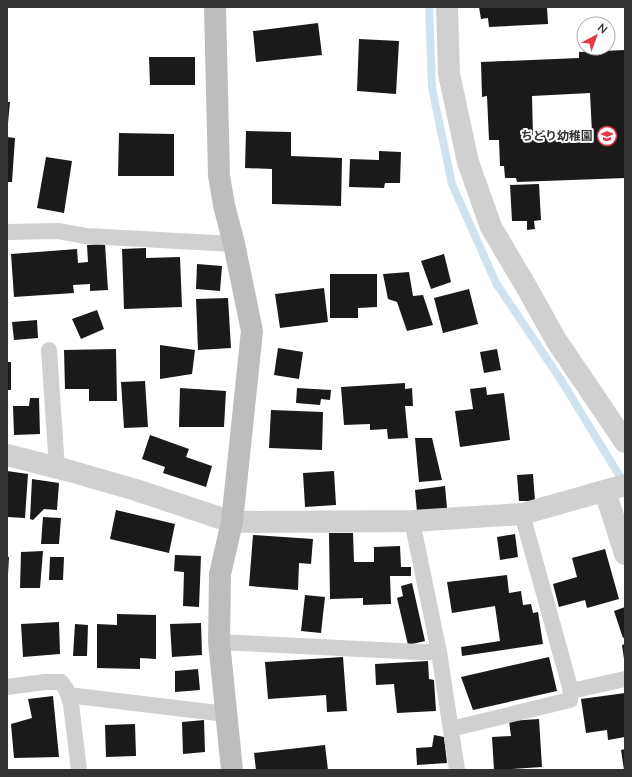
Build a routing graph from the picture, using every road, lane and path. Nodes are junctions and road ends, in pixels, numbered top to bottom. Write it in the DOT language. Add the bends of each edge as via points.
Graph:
graph roads {
  1 [pos="215,7"];
  2 [pos="447,7"];
  3 [pos="7,232"];
  4 [pos="234,244"];
  5 [pos="49,350"];
  6 [pos="625,442"];
  7 [pos="7,455"];
  8 [pos="57,468"];
  9 [pos="615,488"];
  10 [pos="522,514"];
  11 [pos="412,521"];
  12 [pos="232,522"];
  13 [pos="625,554"];
  14 [pos="219,642"];
  15 [pos="439,652"];
  16 [pos="625,679"];
  17 [pos="7,687"];
  18 [pos="571,691"];
  19 [pos="68,695"];
  20 [pos="226,714"];
  21 [pos="450,729"];
  22 [pos="79,770"];
  23 [pos="232,770"];
  24 [pos="457,770"];
  1 -- 4 [label="street" via="219,176"];
  2 -- 6 [label="street" via="449,74 468,162 491,227 556,340"];
  3 -- 4 [label="lane" via="58,231 86,236"];
  4 -- 12 [label="street" via="252,332"];
  5 -- 8 [label="lane"];
  7 -- 8 [label="street"];
  8 -- 12 [label="street" via="136,490"];
  9 -- 10 [label="street"];
  9 -- 13 [label="street"];
  10 -- 11 [label="street"];
  10 -- 18 [label="lane"];
  11 -- 12 [label="street"];
  11 -- 15 [label="lane"];
  12 -- 14 [label="street" via="220,574"];
  14 -- 15 [label="lane"];
  14 -- 20 [label="street"];
  15 -- 21 [label="lane"];
  16 -- 18 [label="lane"];
  17 -- 19 [label="lane" via="60,682"];
  18 -- 21 [label="lane" via="570,700"];
  19 -- 20 [label="lane"];
  19 -- 22 [label="lane"];
  20 -- 23 [label="street"];
  21 -- 24 [label="lane"];
}
